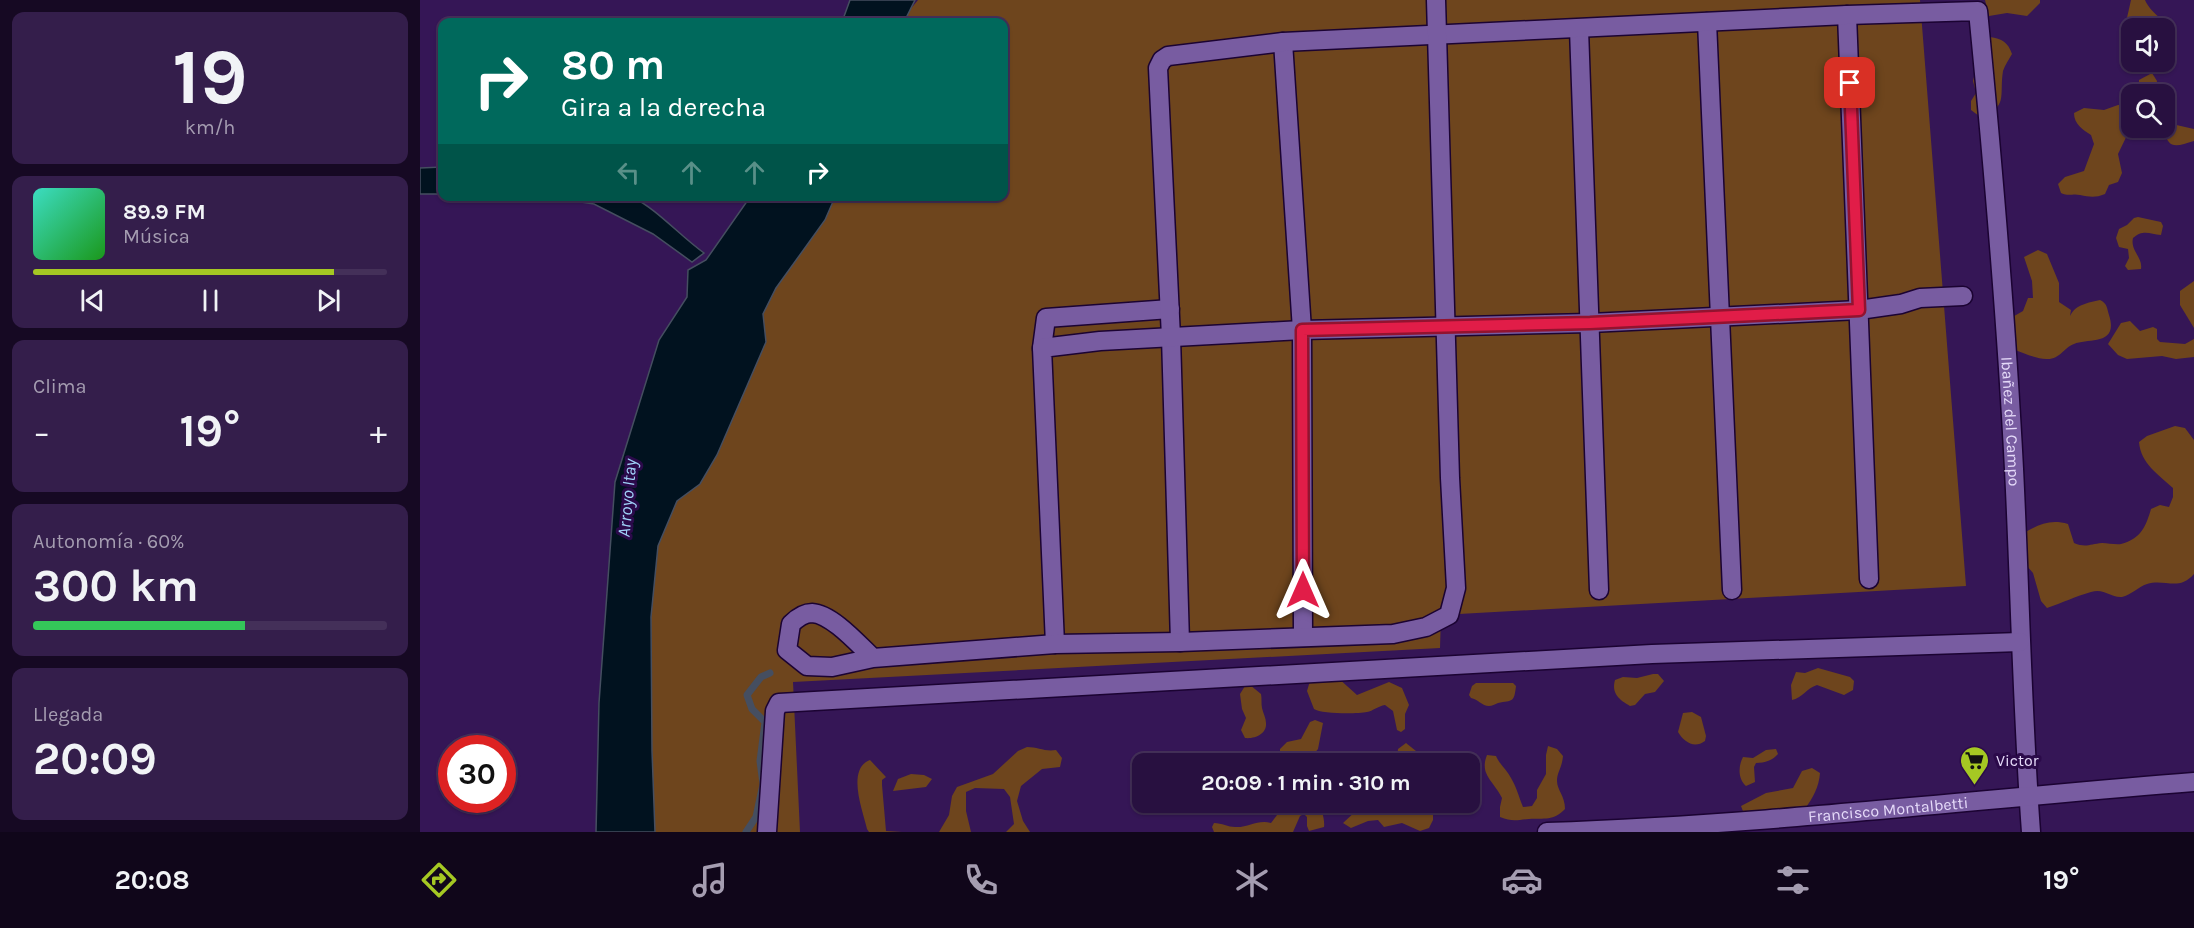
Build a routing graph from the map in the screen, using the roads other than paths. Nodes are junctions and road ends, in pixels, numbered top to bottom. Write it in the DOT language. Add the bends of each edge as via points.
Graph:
graph roads {
  1 [pos="1436,0"];
  2 [pos="1847,15"];
  3 [pos="1707,22"];
  4 [pos="1579,28"];
  5 [pos="1438,34"];
  6 [pos="1283,42"];
  7 [pos="1963,296"];
  8 [pos="1170,309"];
  9 [pos="1859,310"];
  10 [pos="1720,315"];
  11 [pos="1590,323"];
  12 [pos="1447,326"];
  13 [pos="1302,330"];
  14 [pos="1171,337"];
  15 [pos="1042,348"];
  16 [pos="1869,579"];
  17 [pos="1599,590"];
  18 [pos="1732,590"];
  19 [pos="1303,637"];
  20 [pos="1180,642"];
  21 [pos="2020,642"];
  22 [pos="1055,644"];
  23 [pos="873,658"];
  24 [pos="2194,782"];
  25 [pos="2028,795"];
  26 [pos="1798,825"];
  27 [pos="767,832"];
  28 [pos="1547,832"];
  29 [pos="1576,832"];
  30 [pos="2031,832"];
  1 -- 5 [label="street"];
  2 -- 3 [label="street"];
  2 -- 9 [label="street"];
  2 -- 21 [label="street, Ibañez del Campo" via="1978,11 2013,457"];
  3 -- 4 [label="street"];
  3 -- 10 [label="street"];
  4 -- 5 [label="street"];
  4 -- 11 [label="street"];
  5 -- 6 [label="street"];
  5 -- 12 [label="street"];
  6 -- 8 [label="street" via="1168,56 1158,68"];
  6 -- 13 [label="street"];
  7 -- 9 [label="street" via="1920,298"];
  8 -- 14 [label="street"];
  8 -- 15 [label="street" via="1046,318"];
  9 -- 10 [label="street"];
  9 -- 16 [label="street"];
  10 -- 11 [label="street"];
  10 -- 18 [label="street"];
  11 -- 12 [label="street"];
  11 -- 17 [label="street"];
  12 -- 13 [label="street"];
  12 -- 19 [label="street" via="1456,588 1449,615 1426,627 1393,634"];
  13 -- 14 [label="street"];
  13 -- 19 [label="street"];
  14 -- 15 [label="street"];
  14 -- 20 [label="street"];
  15 -- 22 [label="street"];
  19 -- 20 [label="street"];
  20 -- 22 [label="street"];
  21 -- 25 [label="street, Ibañez del Campo"];
  21 -- 27 [label="street" via="1652,654 779,703 775,711"];
  22 -- 23 [label="street"];
  24 -- 25 [label="street, Francisco Montalbetti"];
  25 -- 26 [label="street, Francisco Montalbetti"];
  25 -- 30 [label="street, Ibañez del Campo"];
  26 -- 29 [label="street, Francisco Montalbetti"];
  28 -- 29 [label="street, Francisco Montalbetti"];
}
